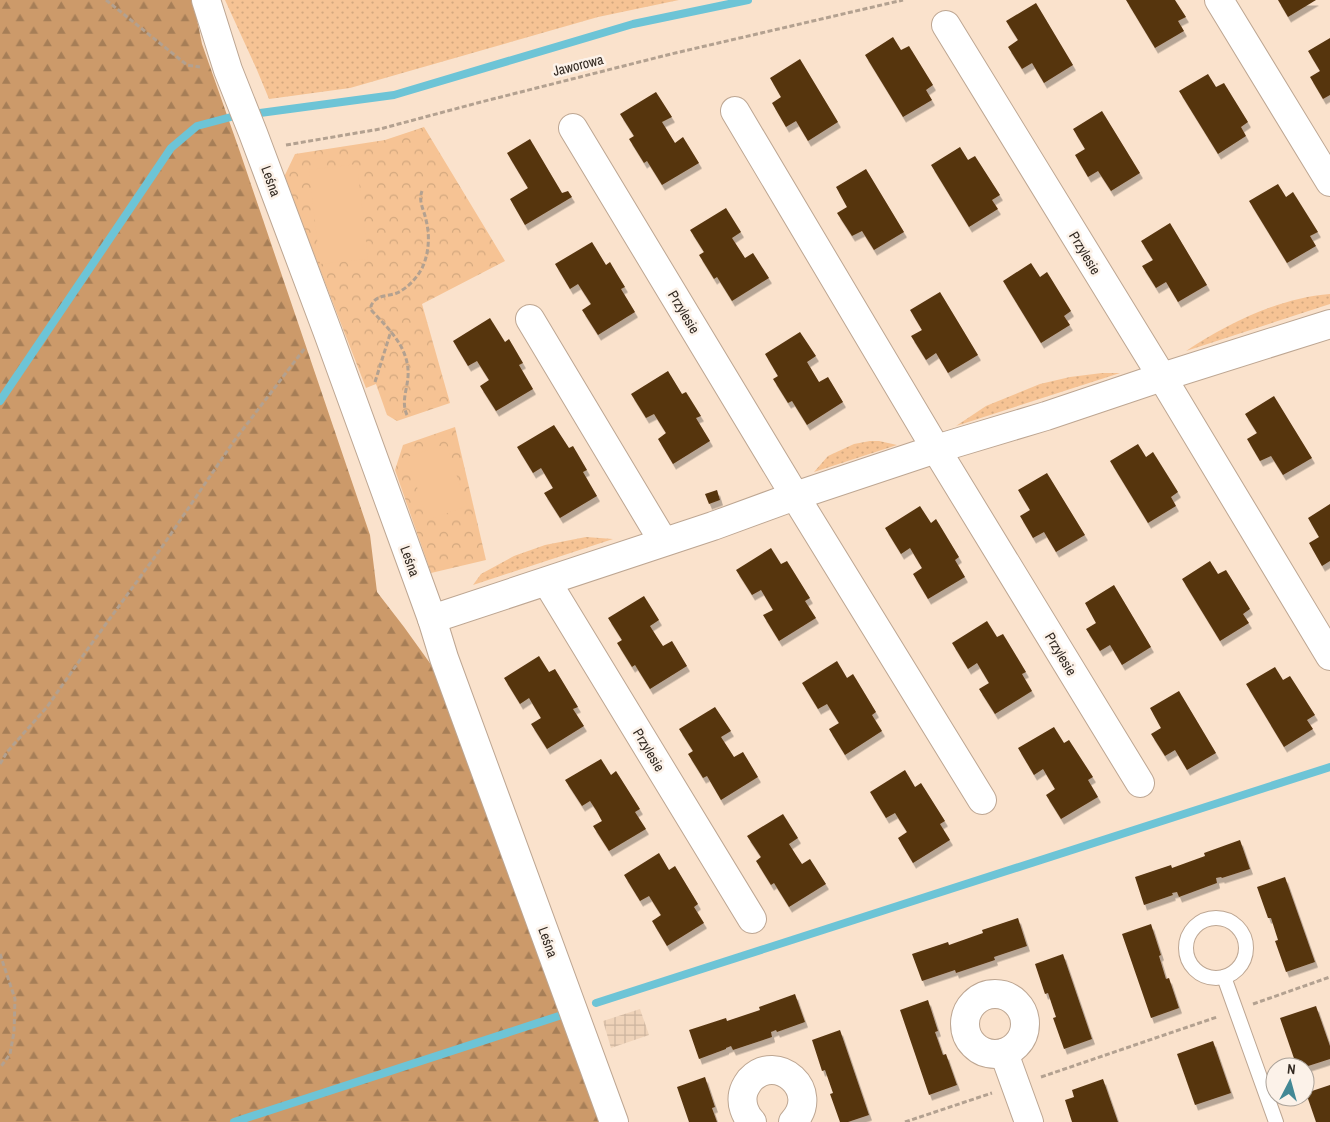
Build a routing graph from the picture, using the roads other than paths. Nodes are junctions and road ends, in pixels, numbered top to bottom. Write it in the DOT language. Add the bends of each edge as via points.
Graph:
graph roads {
  1 [pos="206,0"];
  2 [pos="1219,0"];
  3 [pos="946,25"];
  4 [pos="734,111"];
  5 [pos="573,128"];
  6 [pos="1330,182"];
  7 [pos="530,319"];
  8 [pos="1330,324"];
  9 [pos="1162,377"];
  10 [pos="936,449"];
  11 [pos="795,496"];
  12 [pos="663,541"];
  13 [pos="547,582"];
  14 [pos="432,619"];
  15 [pos="1330,656"];
  16 [pos="1140,783"];
  17 [pos="982,800"];
  18 [pos="752,919"];
  19 [pos="1224,977"];
  20 [pos="1004,1053"];
  21 [pos="614,1122"];
  22 [pos="752,1122"];
  23 [pos="793,1122"];
  24 [pos="1029,1122"];
  25 [pos="1276,1122"];
  1 -- 14 [label="street, Leśna" via="228,70"];
  2 -- 6 [label="street"];
  3 -- 9 [label="street, Przylesie"];
  4 -- 10 [label="street, Przylesie"];
  5 -- 11 [label="street, Przylesie"];
  7 -- 12 [label="street"];
  8 -- 9 [label="street"];
  9 -- 10 [label="street"];
  9 -- 15 [label="street, Przylesie"];
  10 -- 11 [label="street"];
  10 -- 16 [label="street, Przylesie"];
  11 -- 12 [label="street"];
  11 -- 17 [label="street, Przylesie"];
  12 -- 13 [label="street"];
  13 -- 14 [label="street"];
  13 -- 18 [label="street, Przylesie"];
  14 -- 21 [label="street, Leśna"];
  19 -- 19 [label="lane" via="1203,975 1188,959 1186,950 1190,932 1205,920 1226,919 1236,925 1246,943 1242,964"];
  19 -- 25 [label="lane"];
  20 -- 24 [label="street"];
  22 -- 23 [label="street" via="744,1111 743,1092 754,1077 772,1070 783,1072 799,1085 802,1106"];
}
